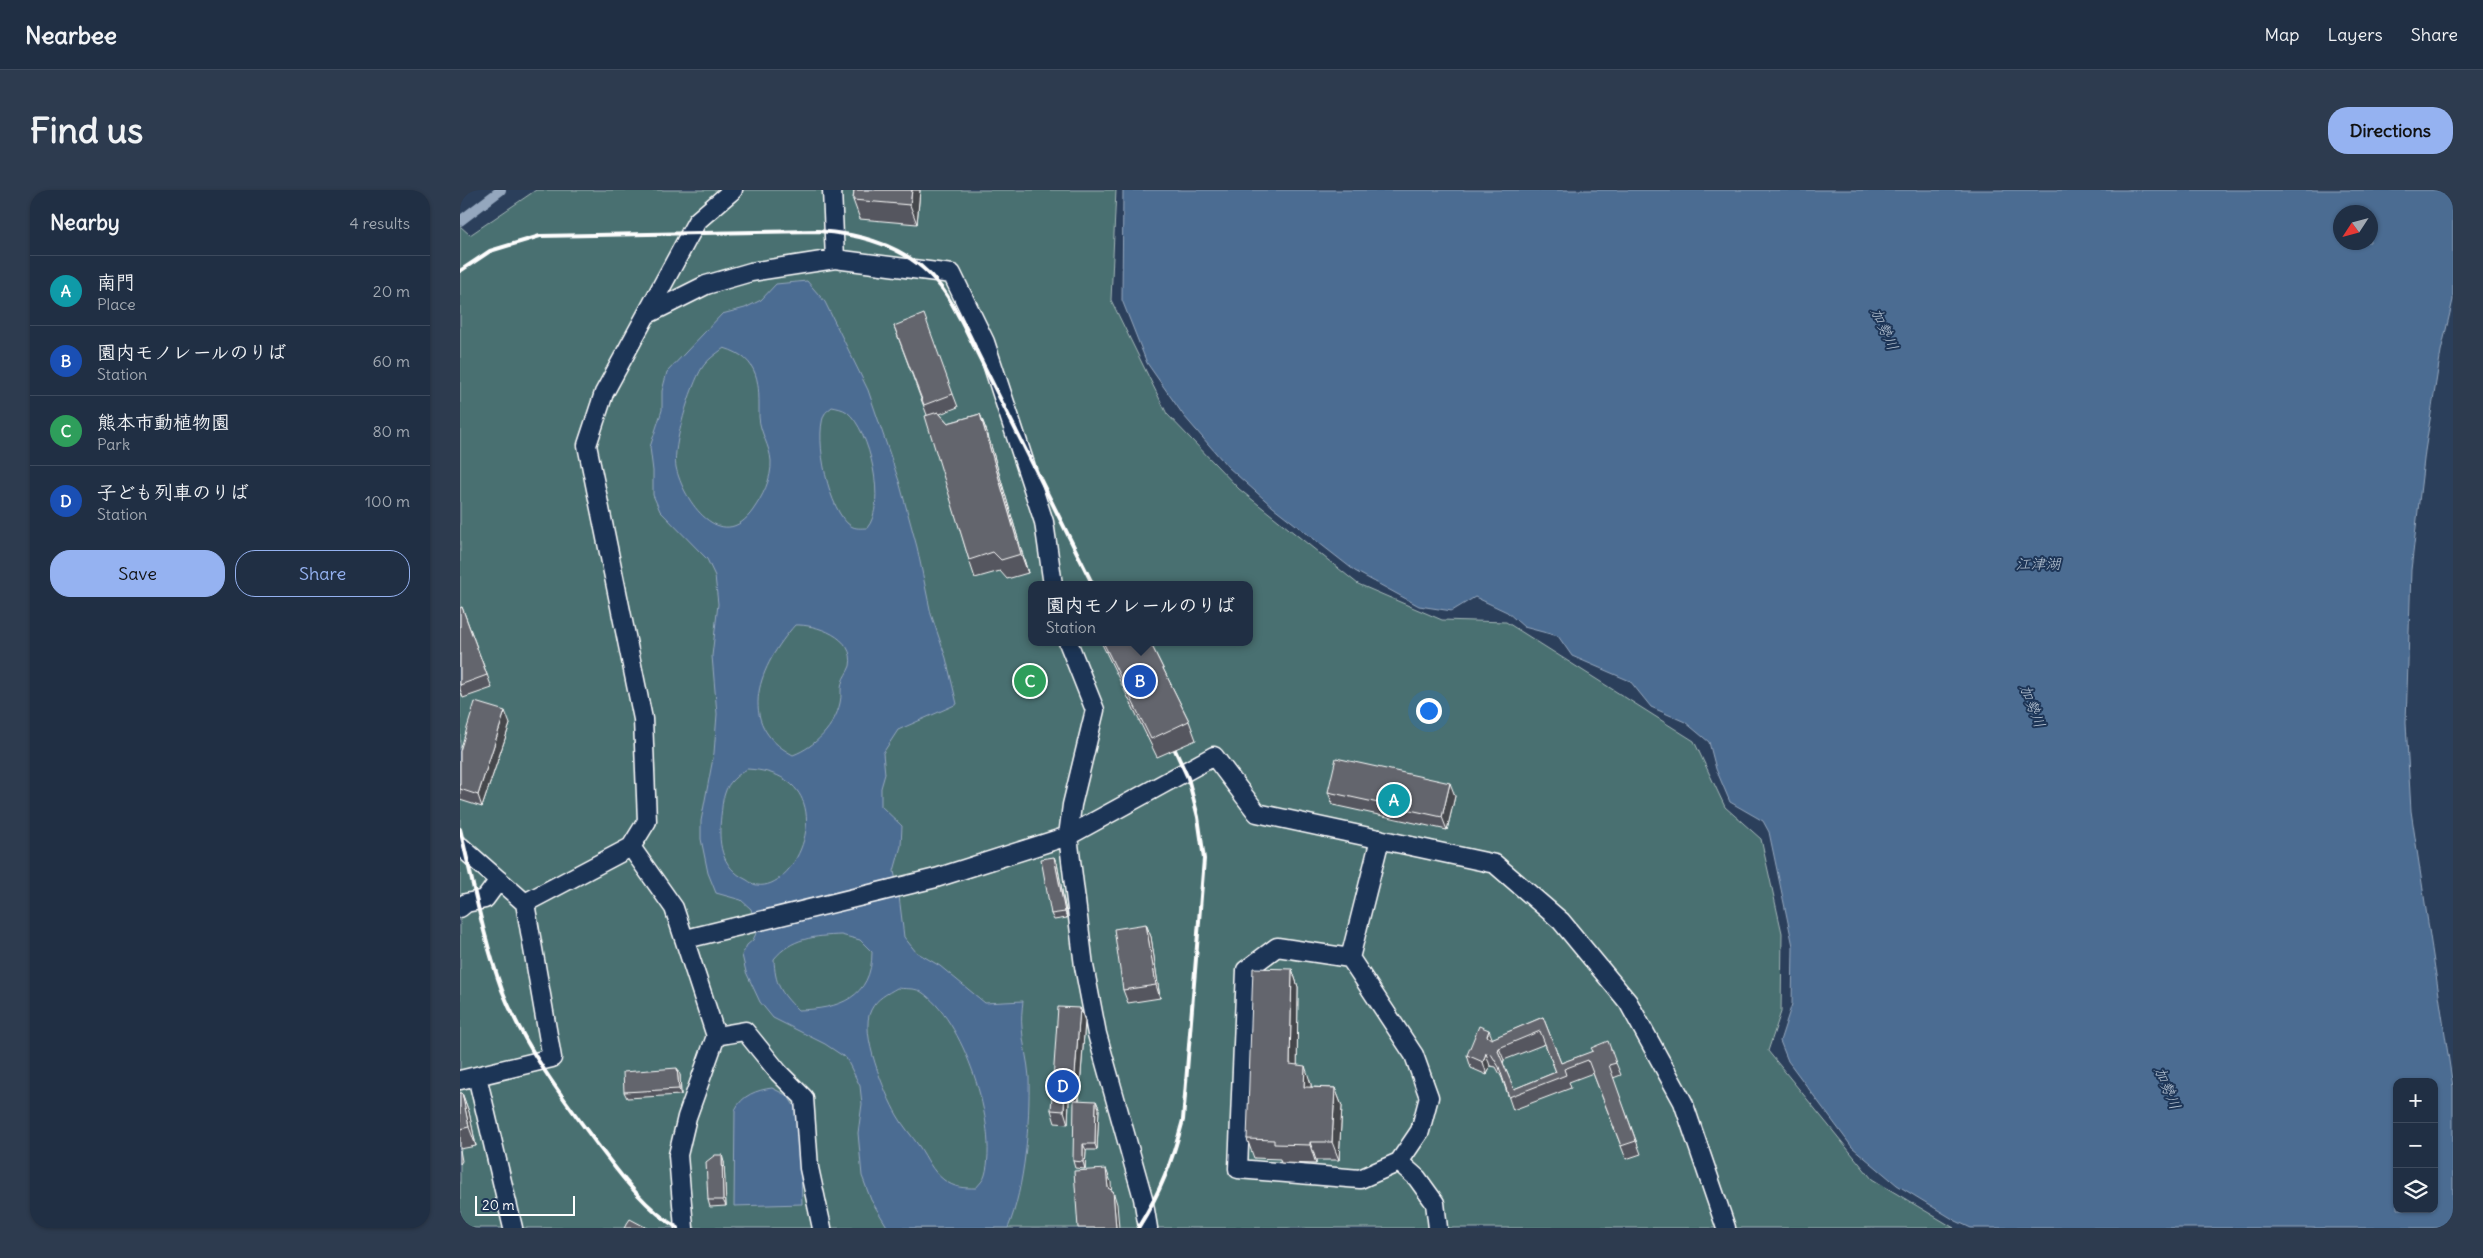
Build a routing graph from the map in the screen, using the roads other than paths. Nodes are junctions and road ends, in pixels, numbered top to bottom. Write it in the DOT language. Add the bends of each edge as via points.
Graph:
graph roads {
  1 [pos="733,190"];
  2 [pos="832,190"];
  3 [pos="835,259"];
  4 [pos="646,315"];
  5 [pos="1052,581"];
  6 [pos="1070,646"];
  7 [pos="1068,836"];
  8 [pos="1380,840"];
  9 [pos="460,846"];
  10 [pos="631,847"];
  11 [pos="499,880"];
  12 [pos="525,904"];
  13 [pos="460,908"];
  14 [pos="686,939"];
  15 [pos="1350,958"];
  16 [pos="716,1036"];
  17 [pos="468,1078"];
  18 [pos="1399,1162"];
  19 [pos="513,1228"];
  20 [pos="684,1228"];
  21 [pos="822,1228"];
  22 [pos="1148,1228"];
  23 [pos="1438,1228"];
  24 [pos="1726,1228"];
  1 -- 4 [label="lane" via="697,221"];
  2 -- 3 [label="lane"];
  3 -- 4 [label="lane" via="751,272 706,285"];
  3 -- 5 [label="lane" via="952,274 985,342 1044,522"];
  4 -- 10 [label="lane" via="604,393 587,445 644,719 647,821"];
  6 -- 7 [label="lane" via="1095,710 1072,805"];
  7 -- 8 [label="lane" via="1214,756 1257,813"];
  7 -- 14 [label="lane" via="936,878"];
  7 -- 22 [label="lane" via="1084,966 1097,1034 1143,1198"];
  8 -- 15 [label="lane"];
  8 -- 24 [label="lane" via="1495,864 1561,921 1628,1002 1683,1102"];
  9 -- 11 [label="lane"];
  10 -- 12 [label="lane"];
  10 -- 14 [label="lane" via="674,908"];
  11 -- 12 [label="lane"];
  11 -- 13 [label="lane" via="485,899 466,903"];
  12 -- 17 [label="lane" via="552,1058"];
  14 -- 16 [label="lane"];
  15 -- 18 [label="lane" via="1414,1055 1429,1096 1420,1131"];
  15 -- 18 [label="lane" via="1277,948 1246,970 1238,1169 1360,1179"];
  16 -- 20 [label="lane" via="687,1117 678,1155 677,1174"];
  16 -- 21 [label="lane" via="745,1031 804,1098 809,1168"];
  17 -- 19 [label="lane"];
  18 -- 23 [label="lane" via="1418,1178 1436,1203"];
}
